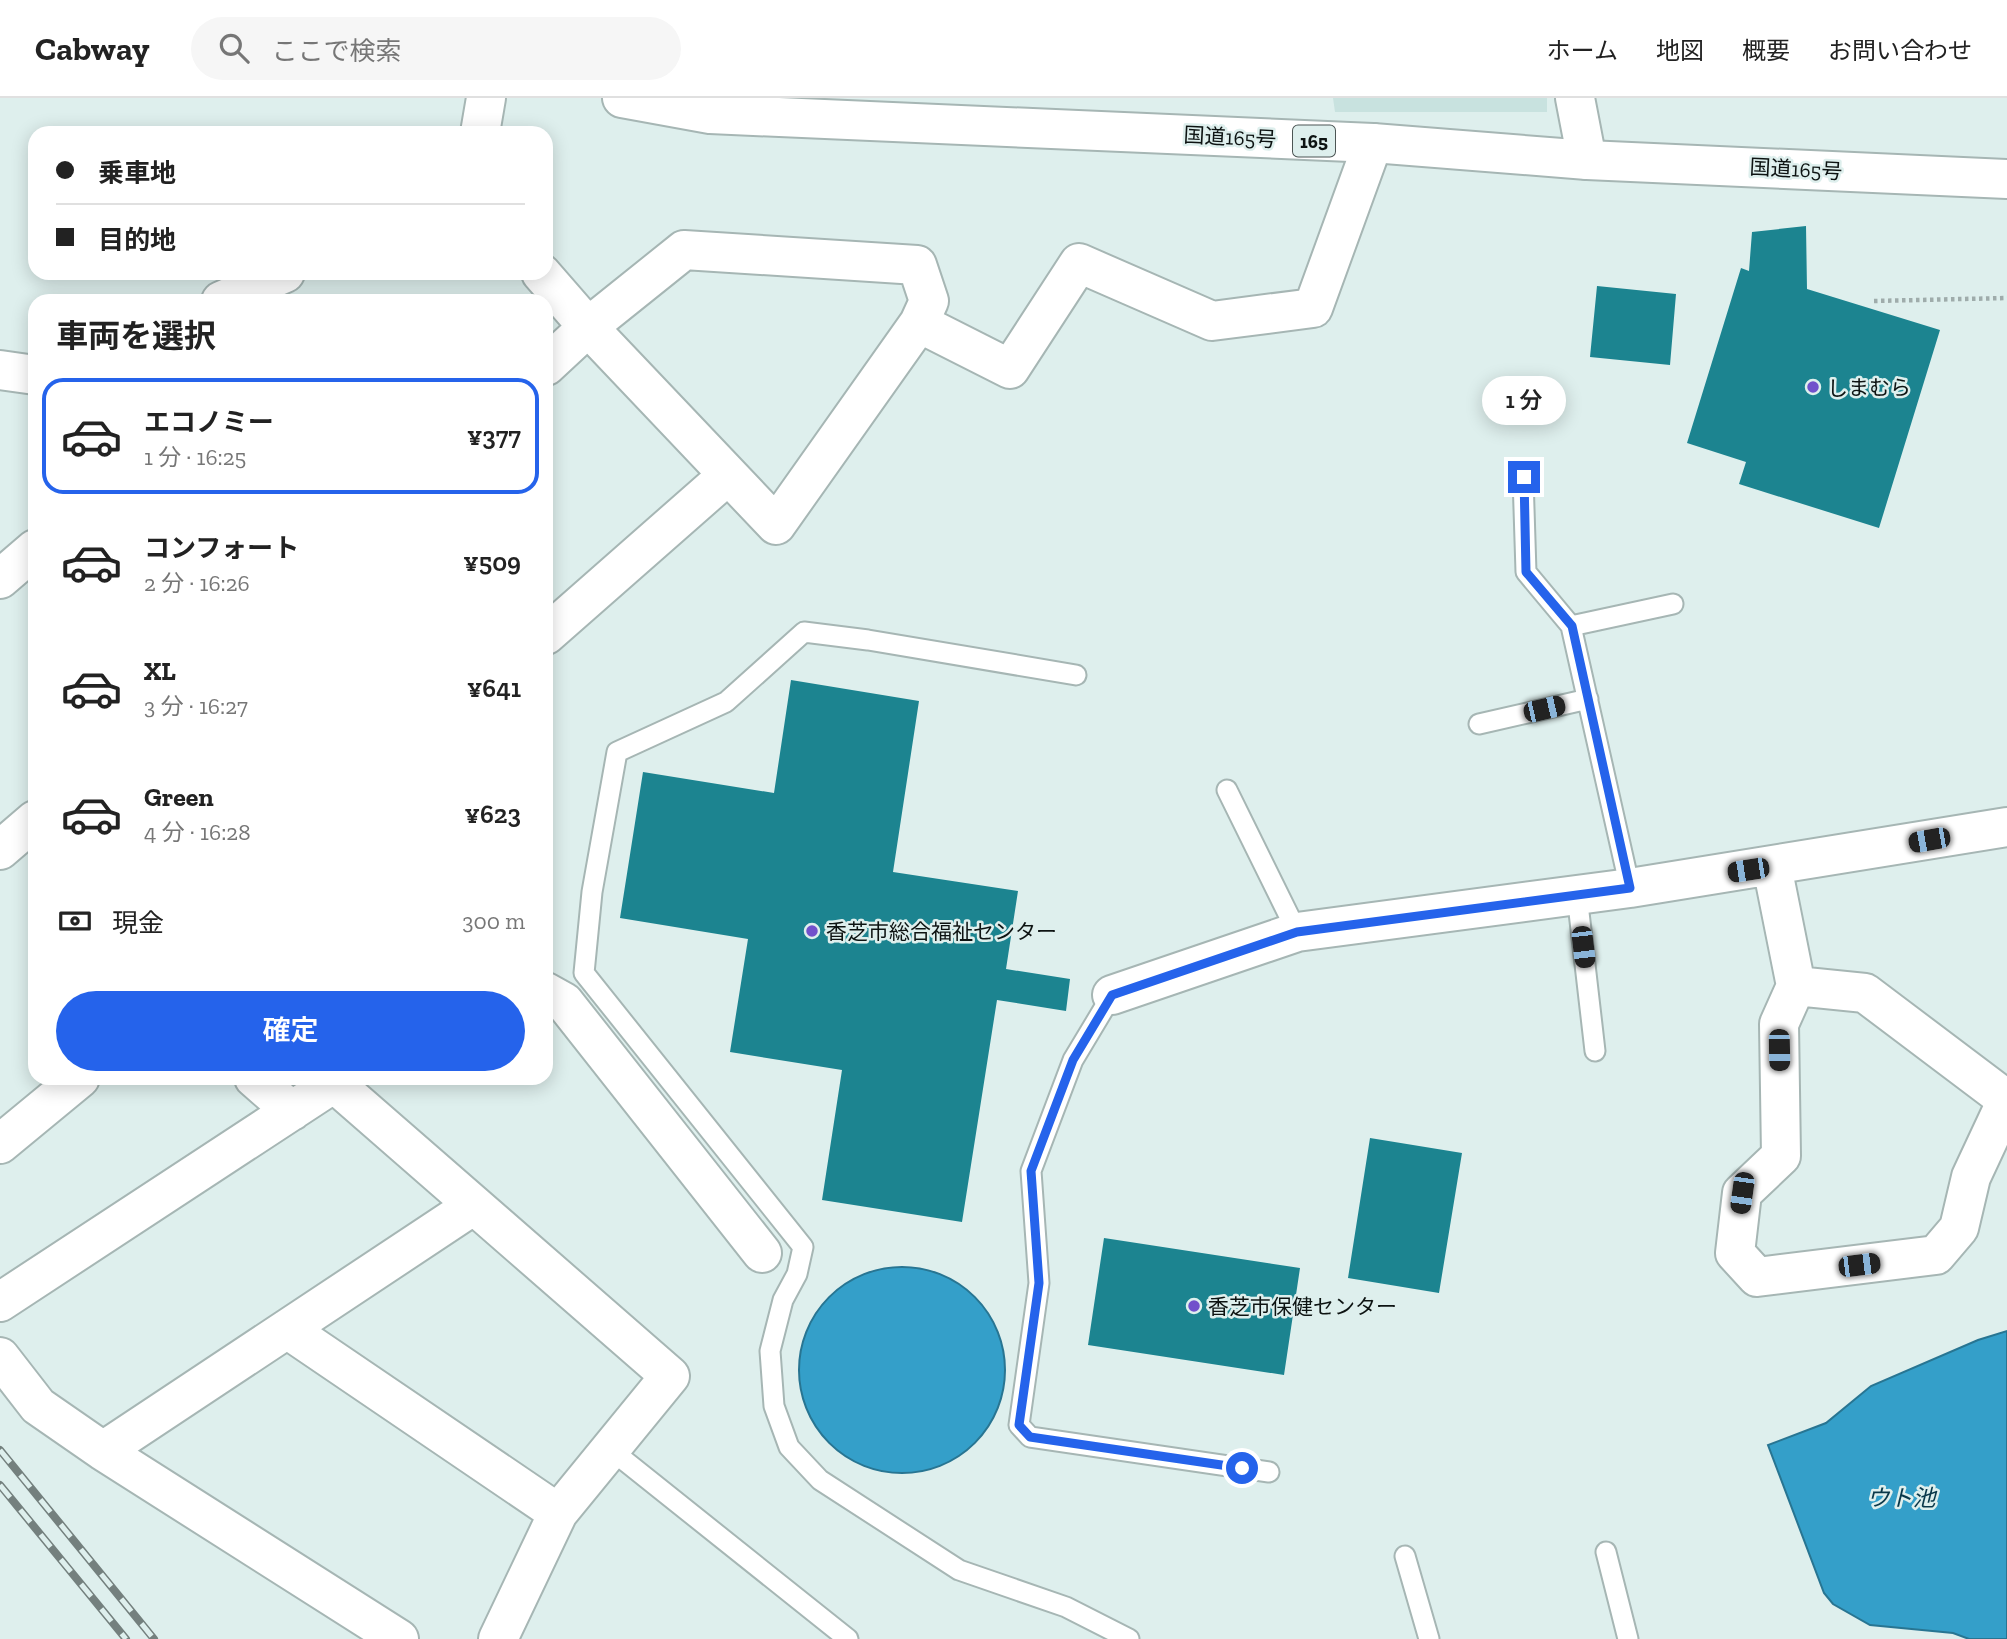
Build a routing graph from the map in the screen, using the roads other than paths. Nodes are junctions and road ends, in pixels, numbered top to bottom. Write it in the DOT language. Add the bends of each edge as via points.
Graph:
graph roads {
  1 [pos="486,98"];
  2 [pos="622,98"];
  3 [pos="1575,98"];
  4 [pos="481,126"];
  5 [pos="1373,143"];
  6 [pos="1587,160"];
  7 [pos="2007,179"];
  8 [pos="269,280"];
  9 [pos="547,280"];
  10 [pos="237,294"];
  11 [pos="919,323"];
  12 [pos="588,327"];
  13 [pos="553,360"];
  14 [pos="0,370"];
  15 [pos="28,374"];
  16 [pos="728,475"];
  17 [pos="1524,477"];
  18 [pos="28,555"];
  19 [pos="0,579"];
  20 [pos="1673,604"];
  21 [pos="1572,626"];
  22 [pos="553,629"];
  23 [pos="1076,675"];
  24 [pos="1588,699"];
  25 [pos="1479,724"];
  26 [pos="1227,790"];
  27 [pos="28,826"];
  28 [pos="2007,827"];
  29 [pos="0,850"];
  30 [pos="1772,866"];
  31 [pos="1630,888"];
  32 [pos="1577,895"];
  33 [pos="1297,932"];
  34 [pos="1796,986"];
  35 [pos="1112,995"];
  36 [pos="553,996"];
  37 [pos="1595,1051"];
  38 [pos="72,1085"];
  39 [pos="262,1085"];
  40 [pos="331,1085"];
  41 [pos="336,1085"];
  42 [pos="292,1111"];
  43 [pos="0,1144"];
  44 [pos="474,1205"];
  45 [pos="761,1253"];
  46 [pos="0,1302"];
  47 [pos="287,1329"];
  48 [pos="0,1357"];
  49 [pos="610,1449"];
  50 [pos="103,1451"];
  51 [pos="1269,1472"];
  52 [pos="558,1513"];
  53 [pos="1606,1552"];
  54 [pos="1405,1556"];
  55 [pos="399,1639"];
  56 [pos="498,1639"];
  57 [pos="848,1639"];
  58 [pos="1129,1639"];
  59 [pos="1429,1639"];
  60 [pos="1628,1639"];
  1 -- 4 [label="main road"];
  2 -- 5 [label="main road, 国道165号 / 165" via="710,114"];
  3 -- 6 [label="main road"];
  5 -- 6 [label="main road, 国道165号 / 165"];
  5 -- 11 [label="main road" via="1313,308 1212,321 1079,263 1010,369"];
  6 -- 7 [label="main road, 国道165号 / 165"];
  8 -- 10 [label="main road"];
  9 -- 12 [label="main road"];
  11 -- 12 [label="main road" via="929,301 917,265 684,250"];
  11 -- 16 [label="main road" via="776,525"];
  12 -- 13 [label="main road"];
  12 -- 16 [label="main road"];
  14 -- 15 [label="main road"];
  16 -- 22 [label="main road"];
  17 -- 21 [label="lane" via="1526,572"];
  18 -- 19 [label="main road"];
  20 -- 21 [label="lane"];
  21 -- 24 [label="lane"];
  23 -- 58 [label="lane" via="804,632 726,702 617,752 592,892 584,973 803,1247 770,1351 774,1406 789,1447 820,1480 959,1570 1066,1607"];
  24 -- 25 [label="lane"];
  24 -- 31 [label="lane"];
  26 -- 33 [label="lane"];
  27 -- 29 [label="main road"];
  28 -- 30 [label="main road"];
  30 -- 31 [label="main road"];
  30 -- 34 [label="main road"];
  31 -- 32 [label="main road"];
  32 -- 33 [label="main road"];
  32 -- 37 [label="lane"];
  33 -- 35 [label="main road"];
  34 -- 34 [label="main road" via="1779,1024 1781,1156 1742,1193 1735,1253 1757,1277 1936,1255 1959,1228 1971,1177 2007,1100 1865,993"];
  35 -- 51 [label="lane" via="1073,1060 1031,1171 1039,1283 1019,1425 1030,1437"];
  36 -- 45 [label="main road" via="564,1002"];
  38 -- 43 [label="main road"];
  39 -- 42 [label="main road"];
  40 -- 42 [label="main road"];
  41 -- 44 [label="main road"];
  42 -- 46 [label="main road"];
  44 -- 47 [label="main road"];
  44 -- 49 [label="main road" via="670,1376"];
  47 -- 50 [label="main road"];
  47 -- 52 [label="main road"];
  48 -- 50 [label="main road" via="38,1406"];
  49 -- 52 [label="main road"];
  49 -- 57 [label="lane"];
  50 -- 55 [label="main road"];
  52 -- 56 [label="main road"];
  53 -- 60 [label="lane"];
  54 -- 59 [label="lane"];
}
